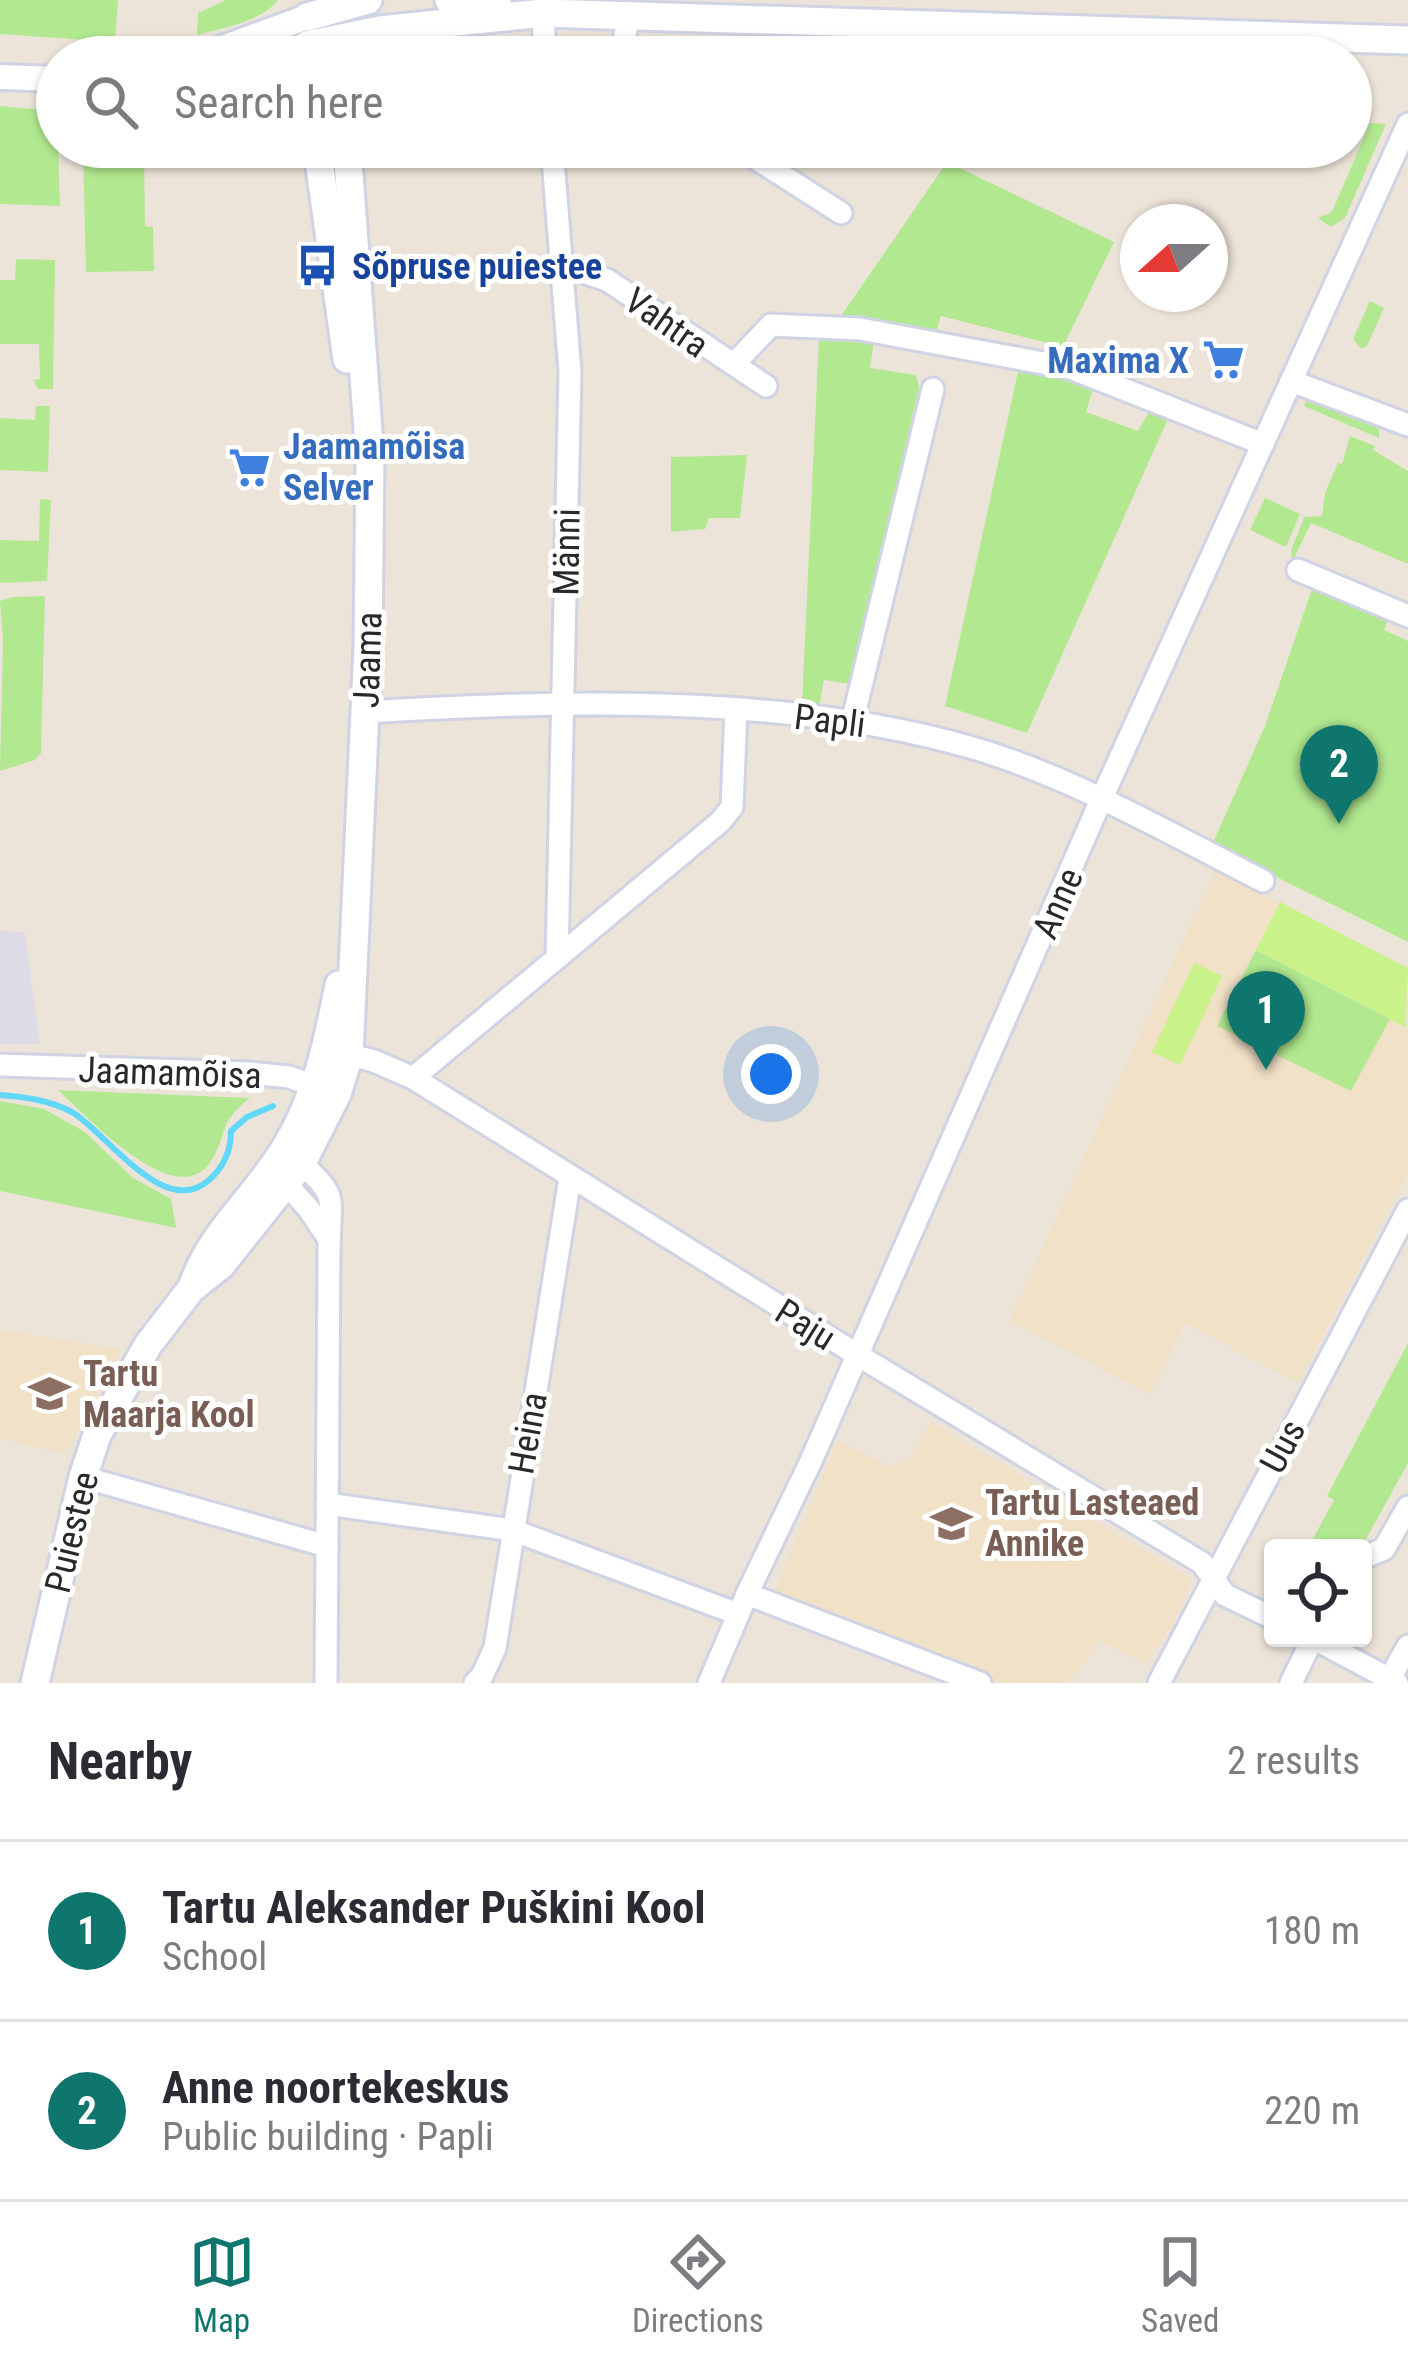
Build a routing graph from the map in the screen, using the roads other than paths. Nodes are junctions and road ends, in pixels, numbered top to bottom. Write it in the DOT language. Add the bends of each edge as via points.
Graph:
graph roads {
  1 [pos="368,0"];
  2 [pos="449,0"];
  3 [pos="336,3"];
  4 [pos="543,13"];
  5 [pos="629,15"];
  6 [pos="307,30"];
  7 [pos="338,36"];
  8 [pos="405,36"];
  9 [pos="544,36"];
  10 [pos="625,36"];
  11 [pos="1283,36"];
  12 [pos="1372,39"];
  13 [pos="1408,40"];
  14 [pos="0,76"];
  15 [pos="36,78"];
  16 [pos="1408,124"];
  17 [pos="319,168"];
  18 [pos="349,168"];
  19 [pos="555,168"];
  20 [pos="771,168"];
  21 [pos="841,213"];
  22 [pos="564,266"];
  23 [pos="734,364"];
  24 [pos="1291,381"];
  25 [pos="766,386"];
  26 [pos="933,389"];
  27 [pos="1408,425"];
  28 [pos="1263,445"];
  29 [pos="1298,570"];
  30 [pos="1408,616"];
  31 [pos="562,706"];
  32 [pos="736,710"];
  33 [pos="366,712"];
  34 [pos="853,719"];
  35 [pos="1101,800"];
  36 [pos="1263,881"];
  37 [pos="557,958"];
  38 [pos="338,1052"];
  39 [pos="0,1064"];
  40 [pos="412,1078"];
  41 [pos="327,1091"];
  42 [pos="286,1165"];
  43 [pos="570,1178"];
  44 [pos="1408,1210"];
  45 [pos="1398,1253"];
  46 [pos="856,1354"];
  47 [pos="83,1477"];
  48 [pos="327,1504"];
  49 [pos="1408,1507"];
  50 [pos="512,1530"];
  51 [pos="327,1546"];
  52 [pos="1372,1555"];
  53 [pos="1214,1577"];
  54 [pos="742,1604"];
  55 [pos="1264,1614"];
  56 [pos="1408,1646"];
  57 [pos="1309,1647"];
  58 [pos="1330,1647"];
  59 [pos="1394,1681"];
  60 [pos="35,1683"];
  61 [pos="326,1683"];
  62 [pos="475,1683"];
  63 [pos="709,1683"];
  64 [pos="980,1683"];
  65 [pos="1159,1683"];
  66 [pos="1291,1683"];
  1 -- 3 [label="main road"];
  2 -- 4 [label="main road"];
  3 -- 6 [label="main road"];
  3 -- 7 [label="main road"];
  4 -- 5 [label="main road"];
  4 -- 8 [label="main road"];
  4 -- 9 [label="street"];
  5 -- 10 [label="street"];
  5 -- 11 [label="main road"];
  12 -- 13 [label="main road"];
  14 -- 15 [label="street"];
  16 -- 24 [label="street, Anne"];
  17 -- 38 [label="main road, Jaama" via="357,462"];
  18 -- 33 [label="main road, Jaama" via="370,457"];
  19 -- 22 [label="street, Männi"];
  20 -- 21 [label="street"];
  22 -- 23 [label="street, Vahtra" via="607,280"];
  22 -- 31 [label="street, Männi" via="571,372"];
  23 -- 25 [label="street, Vahtra"];
  23 -- 28 [label="street" via="771,326 860,329 1070,368"];
  24 -- 27 [label="street"];
  24 -- 28 [label="street, Anne"];
  26 -- 34 [label="street"];
  28 -- 35 [label="street, Anne"];
  29 -- 30 [label="street"];
  31 -- 32 [label="street, Papli"];
  31 -- 33 [label="street, Papli"];
  31 -- 37 [label="street, Männi"];
  32 -- 34 [label="street, Papli"];
  32 -- 37 [label="street" via="732,807"];
  33 -- 38 [label="main road, Jaama"];
  34 -- 35 [label="street, Papli" via="976,749"];
  35 -- 36 [label="street, Papli"];
  35 -- 46 [label="street, Anne"];
  37 -- 40 [label="street"];
  38 -- 40 [label="street, Paju"];
  38 -- 41 [label="main road, Jaama"];
  39 -- 41 [label="street, Jaamamõisa" via="249,1072"];
  40 -- 43 [label="street, Paju"];
  41 -- 42 [label="main road, Jaama"];
  42 -- 47 [label="main road, Puiestee" via="221,1264 148,1345"];
  42 -- 48 [label="street" via="333,1198"];
  43 -- 46 [label="street, Paju"];
  43 -- 50 [label="street, Heina"];
  44 -- 45 [label="street, Uus"];
  45 -- 53 [label="street, Uus"];
  46 -- 53 [label="street, Paju"];
  46 -- 54 [label="street, Anne"];
  47 -- 51 [label="street"];
  47 -- 60 [label="main road, Puiestee"];
  48 -- 50 [label="street"];
  48 -- 51 [label="street"];
  49 -- 52 [label="street" via="1384,1550"];
  50 -- 54 [label="street"];
  50 -- 62 [label="street, Heina" via="494,1648"];
  51 -- 61 [label="street"];
  53 -- 55 [label="street, Paju" via="1225,1595"];
  53 -- 65 [label="street, Uus"];
  54 -- 63 [label="street, Anne"];
  54 -- 64 [label="street"];
  56 -- 59 [label="street"];
  57 -- 66 [label="street"];
  58 -- 59 [label="street"];
}
